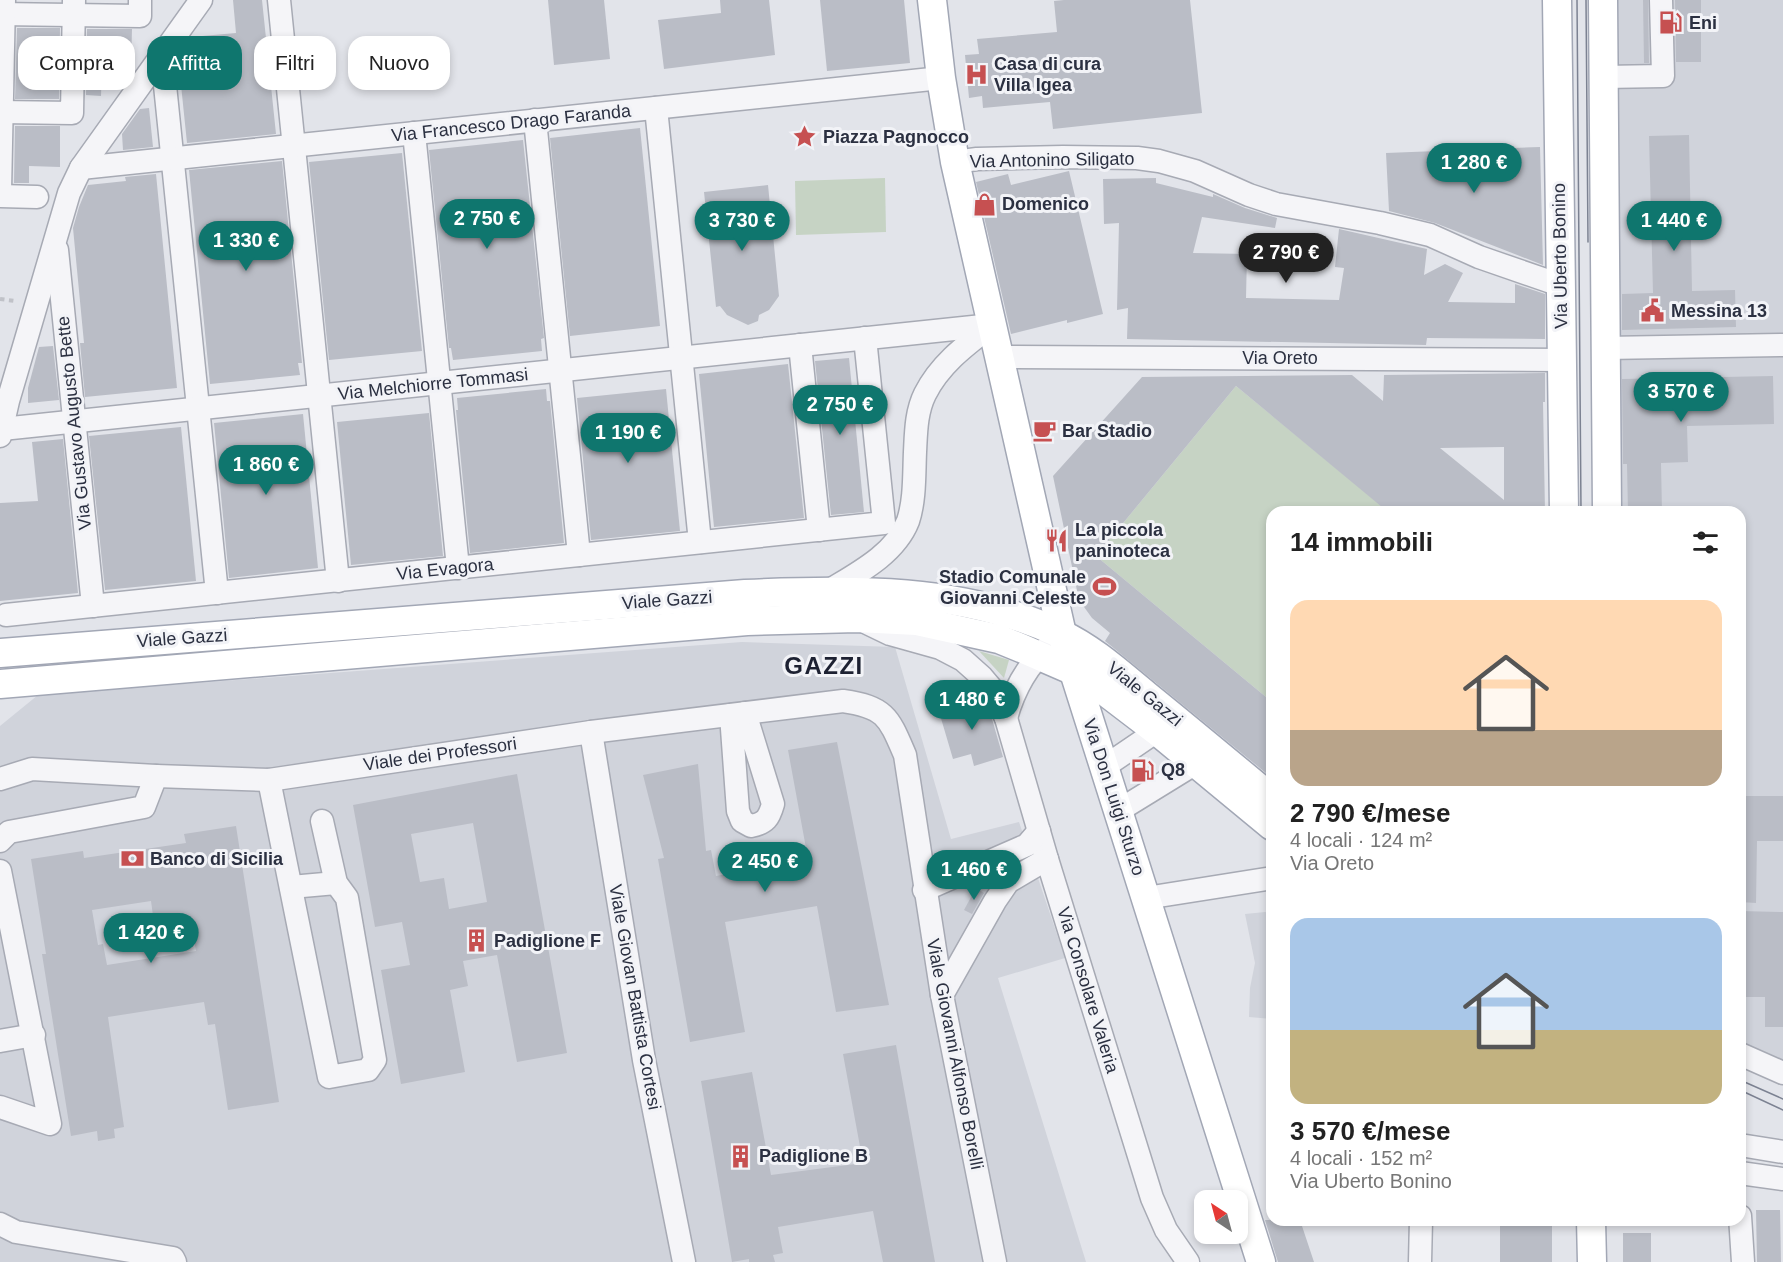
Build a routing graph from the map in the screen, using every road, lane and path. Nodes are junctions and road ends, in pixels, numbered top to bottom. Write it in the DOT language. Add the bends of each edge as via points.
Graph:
graph roads {
  1 [pos="201,0"];
  2 [pos="279,0"];
  3 [pos="932,0"];
  4 [pos="1557,0"];
  5 [pos="1603,0"];
  6 [pos="1661,0"];
  7 [pos="74,7"];
  8 [pos="140,8"];
  9 [pos="3,9"];
  10 [pos="176,36"];
  11 [pos="147,77"];
  12 [pos="1604,77"];
  13 [pos="941,78"];
  14 [pos="165,90"];
  15 [pos="656,108"];
  16 [pos="1,112"];
  17 [pos="535,120"];
  18 [pos="414,133"];
  19 [pos="294,146"];
  20 [pos="172,159"];
  21 [pos="955,162"];
  22 [pos="81,168"];
  23 [pos="0,191"];
  24 [pos="0,196"];
  25 [pos="37,197"];
  26 [pos="56,239"];
  27 [pos="1560,285"];
  28 [pos="992,325"];
  29 [pos="865,338"];
  30 [pos="800,345"];
  31 [pos="1783,345"];
  32 [pos="1606,348"];
  33 [pos="999,357"];
  34 [pos="681,358"];
  35 [pos="1561,360"];
  36 [pos="560,370"];
  37 [pos="439,383"];
  38 [pos="320,396"];
  39 [pos="4,401"];
  40 [pos="198,408"];
  41 [pos="74,422"];
  42 [pos="1,432"];
  43 [pos="1564,506"];
  44 [pos="1607,506"];
  45 [pos="819,530"];
  46 [pos="700,542"];
  47 [pos="579,555"];
  48 [pos="458,568"];
  49 [pos="338,580"];
  50 [pos="830,590"];
  51 [pos="217,593"];
  52 [pos="93,606"];
  53 [pos="6,615"];
  54 [pos="857,618"];
  55 [pos="1062,634"];
  56 [pos="0,653"];
  57 [pos="1038,655"];
  58 [pos="1074,671"];
  59 [pos="0,684"];
  60 [pos="879,711"];
  61 [pos="1006,718"];
  62 [pos="1157,731"];
  63 [pos="591,732"];
  64 [pos="1197,763"];
  65 [pos="1104,767"];
  66 [pos="156,776"];
  67 [pos="0,779"];
  68 [pos="269,780"];
  69 [pos="1266,794"];
  70 [pos="1118,811"];
  71 [pos="322,820"];
  72 [pos="1266,821"];
  73 [pos="1039,831"];
  74 [pos="0,841"];
  75 [pos="1047,859"];
  76 [pos="0,871"];
  77 [pos="1266,879"];
  78 [pos="336,883"];
  79 [pos="291,887"];
  80 [pos="924,890"];
  81 [pos="1146,898"];
  82 [pos="942,995"];
  83 [pos="34,1035"];
  84 [pos="0,1041"];
  85 [pos="1746,1057"];
  86 [pos="1783,1073"];
  87 [pos="0,1107"];
  88 [pos="1746,1146"];
  89 [pos="1783,1152"];
  90 [pos="1746,1174"];
  91 [pos="1783,1179"];
  92 [pos="0,1224"];
  93 [pos="1421,1226"];
  94 [pos="1591,1226"];
  95 [pos="1741,1226"];
  96 [pos="179,1261"];
  97 [pos="684,1262"];
  98 [pos="995,1262"];
  99 [pos="1188,1262"];
  100 [pos="1261,1262"];
  101 [pos="1420,1262"];
  102 [pos="1592,1262"];
  103 [pos="1743,1262"];
  1 -- 10 [label="street"];
  2 -- 19 [label="street"];
  3 -- 13 [label="main road"];
  4 -- 27 [label="main road, Via Uberto Bonino"];
  5 -- 12 [label="main road"];
  6 -- 12 [label="street" via="1663,76"];
  7 -- 8 [label="street"];
  7 -- 9 [label="street"];
  7 -- 16 [label="street" via="72,113"];
  9 -- 16 [label="street"];
  11 -- 22 [label="street"];
  12 -- 32 [label="main road"];
  13 -- 15 [label="street, Via Francesco Drago Faranda"];
  13 -- 21 [label="main road"];
  14 -- 20 [label="street"];
  15 -- 17 [label="street, Via Francesco Drago Faranda"];
  15 -- 34 [label="street"];
  16 -- 23 [label="street"];
  17 -- 18 [label="street, Via Francesco Drago Faranda"];
  17 -- 36 [label="street"];
  18 -- 19 [label="street, Via Francesco Drago Faranda"];
  18 -- 37 [label="street"];
  19 -- 20 [label="street, Via Francesco Drago Faranda"];
  19 -- 38 [label="street"];
  20 -- 22 [label="street, Via Francesco Drago Faranda"];
  20 -- 40 [label="street"];
  21 -- 27 [label="street, Via Antonino Siligato" via="1063,157 1159,161 1195,171 1276,204 1430,235"];
  21 -- 28 [label="main road"];
  22 -- 26 [label="street" via="69,193"];
  24 -- 25 [label="street"];
  26 -- 39 [label="street"];
  26 -- 41 [label="street, Via Gustavo Augusto Bette"];
  27 -- 35 [label="main road, Via Uberto Bonino"];
  28 -- 29 [label="street, Via Melchiorre Tommasi"];
  28 -- 33 [label="main road, Via Don Luigi Sturzo"];
  28 -- 50 [label="street" via="957,352 924,396 917,421 912,505 901,535 879,557"];
  29 -- 30 [label="street, Via Melchiorre Tommasi"];
  29 -- 45 [label="street, Via Evagora" via="884,523"];
  30 -- 34 [label="street, Via Melchiorre Tommasi"];
  30 -- 45 [label="street"];
  31 -- 32 [label="street"];
  32 -- 44 [label="main road"];
  33 -- 35 [label="street, Via Oreto"];
  33 -- 55 [label="main road, Via Don Luigi Sturzo"];
  34 -- 36 [label="street, Via Melchiorre Tommasi"];
  34 -- 46 [label="street"];
  35 -- 43 [label="main road, Via Uberto Bonino"];
  36 -- 37 [label="street, Via Melchiorre Tommasi"];
  36 -- 47 [label="street"];
  37 -- 38 [label="street, Via Melchiorre Tommasi"];
  37 -- 48 [label="street"];
  38 -- 40 [label="street, Via Melchiorre Tommasi"];
  38 -- 49 [label="street"];
  39 -- 42 [label="street"];
  40 -- 41 [label="street, Via Melchiorre Tommasi"];
  40 -- 51 [label="street"];
  41 -- 42 [label="street, Via Melchiorre Tommasi"];
  41 -- 52 [label="street, Via Gustavo Augusto Bette"];
  45 -- 46 [label="street, Via Evagora"];
  46 -- 47 [label="street, Via Evagora"];
  47 -- 48 [label="street, Via Evagora"];
  48 -- 49 [label="street, Via Evagora"];
  49 -- 51 [label="street, Via Evagora"];
  50 -- 55 [label="main road, Viale Gazzi" via="916,595 1015,614"];
  50 -- 56 [label="main road, Viale Gazzi"];
  51 -- 52 [label="street, Via Evagora"];
  52 -- 53 [label="street, Via Evagora"];
  54 -- 57 [label="main road, Viale Gazzi" via="952,627 999,639"];
  54 -- 59 [label="main road, Viale Gazzi" via="736,622"];
  54 -- 61 [label="street, Via Consolare Valeria" via="963,660 993,690"];
  55 -- 57 [label="street"];
  55 -- 58 [label="main road, Via Don Luigi Sturzo"];
  55 -- 69 [label="main road, Viale Gazzi" via="1098,656"];
  57 -- 58 [label="main road, Viale Gazzi"];
  57 -- 61 [label="street" via="1017,687"];
  58 -- 62 [label="main road, Viale Gazzi"];
  58 -- 65 [label="main road, Via Don Luigi Sturzo"];
  60 -- 63 [label="street, Viale dei Professori" via="843,701"];
  60 -- 80 [label="street, Viale Giovanni Alfonso Borelli" via="889,721 905,755"];
  61 -- 73 [label="street, Via Consolare Valeria"];
  62 -- 64 [label="main road, Viale Gazzi"];
  62 -- 65 [label="street"];
  63 -- 68 [label="street, Viale dei Professori"];
  63 -- 97 [label="street, Viale Giovan Battista Cortesi" via="644,1060"];
  64 -- 70 [label="street"];
  64 -- 72 [label="main road, Viale Gazzi"];
  65 -- 70 [label="main road, Via Don Luigi Sturzo"];
  66 -- 67 [label="street, Viale dei Professori" via="32,769"];
  66 -- 68 [label="street, Viale dei Professori"];
  66 -- 74 [label="street" via="144,807 9,832"];
  68 -- 79 [label="street"];
  70 -- 81 [label="main road, Via Don Luigi Sturzo"];
  71 -- 78 [label="street"];
  73 -- 75 [label="street, Via Consolare Valeria"];
  73 -- 80 [label="street" via="1027,845"];
  75 -- 82 [label="street" via="1008,882"];
  75 -- 99 [label="street, Via Consolare Valeria" via="1152,1198 1166,1230"];
  76 -- 83 [label="street"];
  77 -- 81 [label="street"];
  78 -- 79 [label="street"];
  78 -- 79 [label="street" via="347,898 375,1060 368,1070 329,1077"];
  80 -- 82 [label="street, Viale Giovanni Alfonso Borelli"];
  81 -- 100 [label="main road, Via Don Luigi Sturzo"];
  82 -- 98 [label="street, Viale Giovanni Alfonso Borelli"];
  83 -- 84 [label="street"];
  83 -- 87 [label="street" via="50,1124"];
  85 -- 86 [label="street"];
  88 -- 89 [label="street"];
  90 -- 91 [label="street"];
  92 -- 96 [label="street" via="16,1232"];
  93 -- 101 [label="street"];
  94 -- 102 [label="main road"];
  95 -- 103 [label="street"];
}
